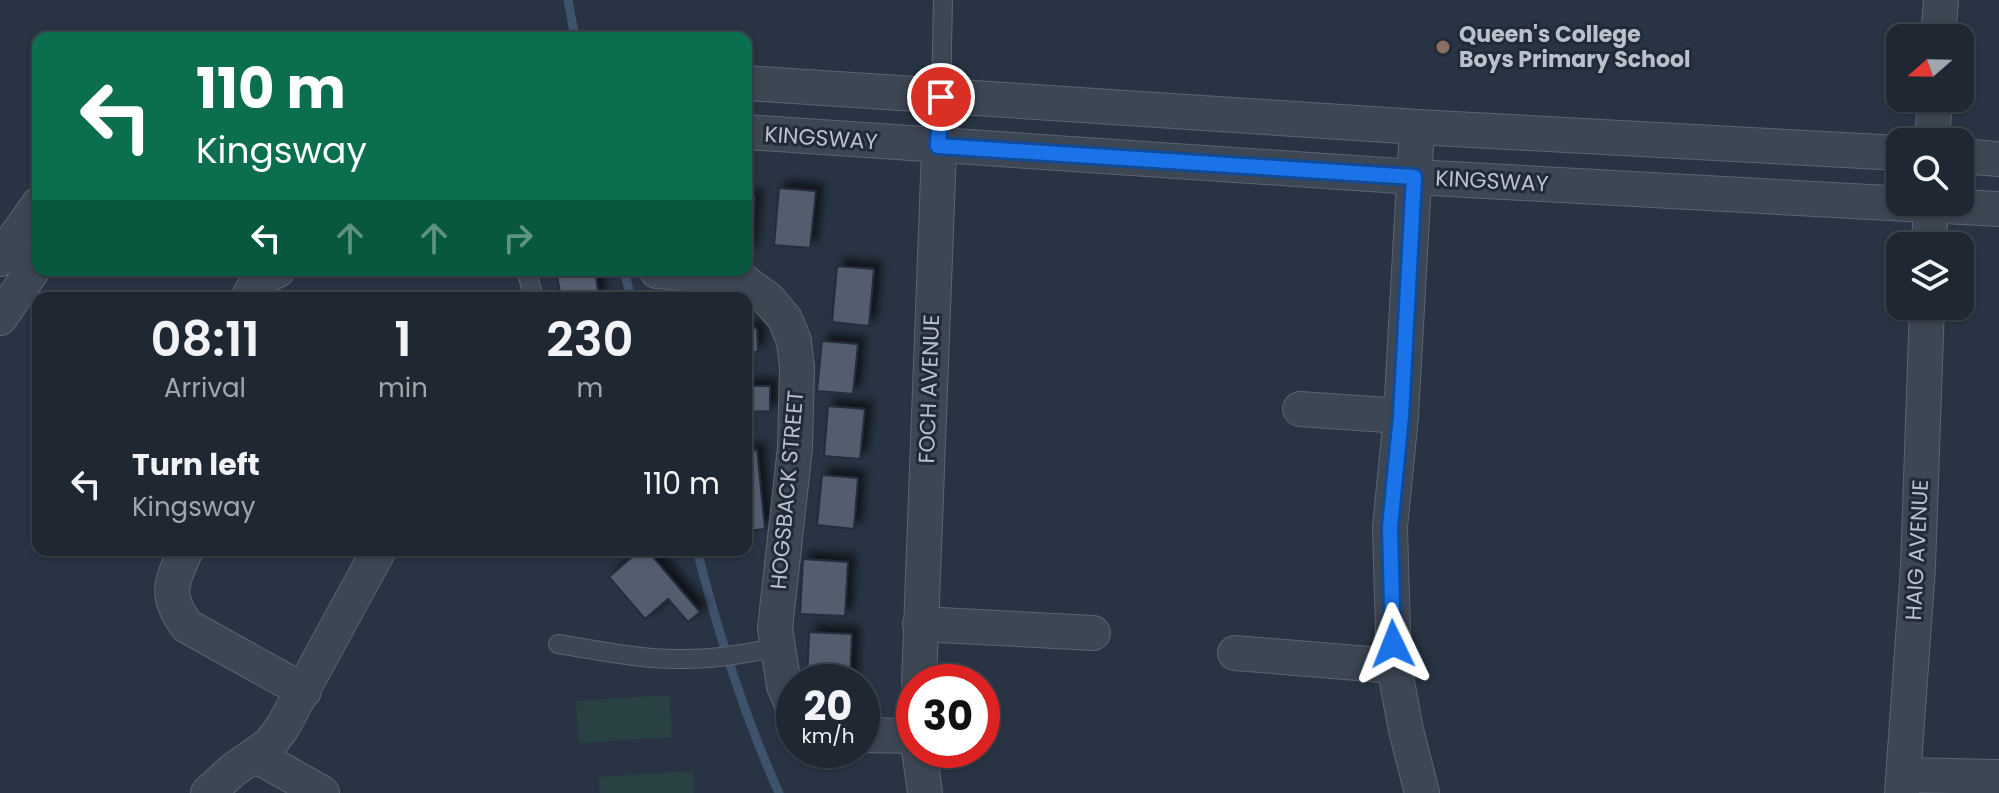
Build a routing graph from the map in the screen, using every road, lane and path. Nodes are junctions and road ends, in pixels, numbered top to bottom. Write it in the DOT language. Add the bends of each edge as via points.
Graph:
graph roads {
  1 [pos="943,0"];
  2 [pos="1941,0"];
  3 [pos="1939,24"];
  4 [pos="752,83"];
  5 [pos="941,97"];
  6 [pos="1417,127"];
  7 [pos="752,132"];
  8 [pos="938,146"];
  9 [pos="1886,152"];
  10 [pos="1974,157"];
  11 [pos="1999,159"];
  12 [pos="1414,177"];
  13 [pos="1886,201"];
  14 [pos="1974,207"];
  15 [pos="1999,209"];
  16 [pos="32,214"];
  17 [pos="0,259"];
  18 [pos="32,271"];
  19 [pos="265,276"];
  20 [pos="724,276"];
  21 [pos="251,292"];
  22 [pos="0,318"];
  23 [pos="1927,320"];
  24 [pos="1300,409"];
  25 [pos="1401,416"];
  26 [pos="183,556"];
  27 [pos="376,556"];
  28 [pos="920,624"];
  29 [pos="1093,633"];
  30 [pos="558,644"];
  31 [pos="769,649"];
  32 [pos="1235,653"];
  33 [pos="919,664"];
  34 [pos="776,666"];
  35 [pos="1394,666"];
  36 [pos="304,691"];
  37 [pos="255,755"];
  38 [pos="922,768"];
  39 [pos="1999,777"];
  40 [pos="1903,784"];
  41 [pos="208,793"];
  42 [pos="322,793"];
  43 [pos="925,793"];
  44 [pos="1422,793"];
  1 -- 5 [label="lane"];
  2 -- 3 [label="street"];
  4 -- 5 [label="street"];
  5 -- 6 [label="street"];
  5 -- 8 [label="street, FOCH AVENUE"];
  6 -- 9 [label="street"];
  6 -- 12 [label="street"];
  7 -- 8 [label="street, KINGSWAY"];
  8 -- 12 [label="street, KINGSWAY"];
  8 -- 28 [label="street, FOCH AVENUE"];
  10 -- 11 [label="street"];
  12 -- 13 [label="street, KINGSWAY"];
  12 -- 25 [label="street"];
  14 -- 15 [label="street, KINGSWAY"];
  16 -- 17 [label="street"];
  18 -- 22 [label="street"];
  19 -- 21 [label="street"];
  20 -- 31 [label="street, HOGSBACK STREET" via="742,280 769,300 794,341 795,448"];
  23 -- 40 [label="street, HAIG AVENUE"];
  24 -- 25 [label="street"];
  25 -- 35 [label="street" via="1390,527"];
  26 -- 36 [label="street" via="171,594 187,626"];
  27 -- 36 [label="street"];
  28 -- 29 [label="street"];
  28 -- 33 [label="street, FOCH AVENUE"];
  30 -- 31 [label="lane" via="680,659"];
  31 -- 34 [label="street, HOGSBACK STREET"];
  32 -- 35 [label="street"];
  35 -- 44 [label="street"];
  36 -- 37 [label="street" via="269,745"];
  37 -- 41 [label="street"];
  37 -- 42 [label="street"];
  38 -- 43 [label="street"];
  39 -- 40 [label="street"];
}
